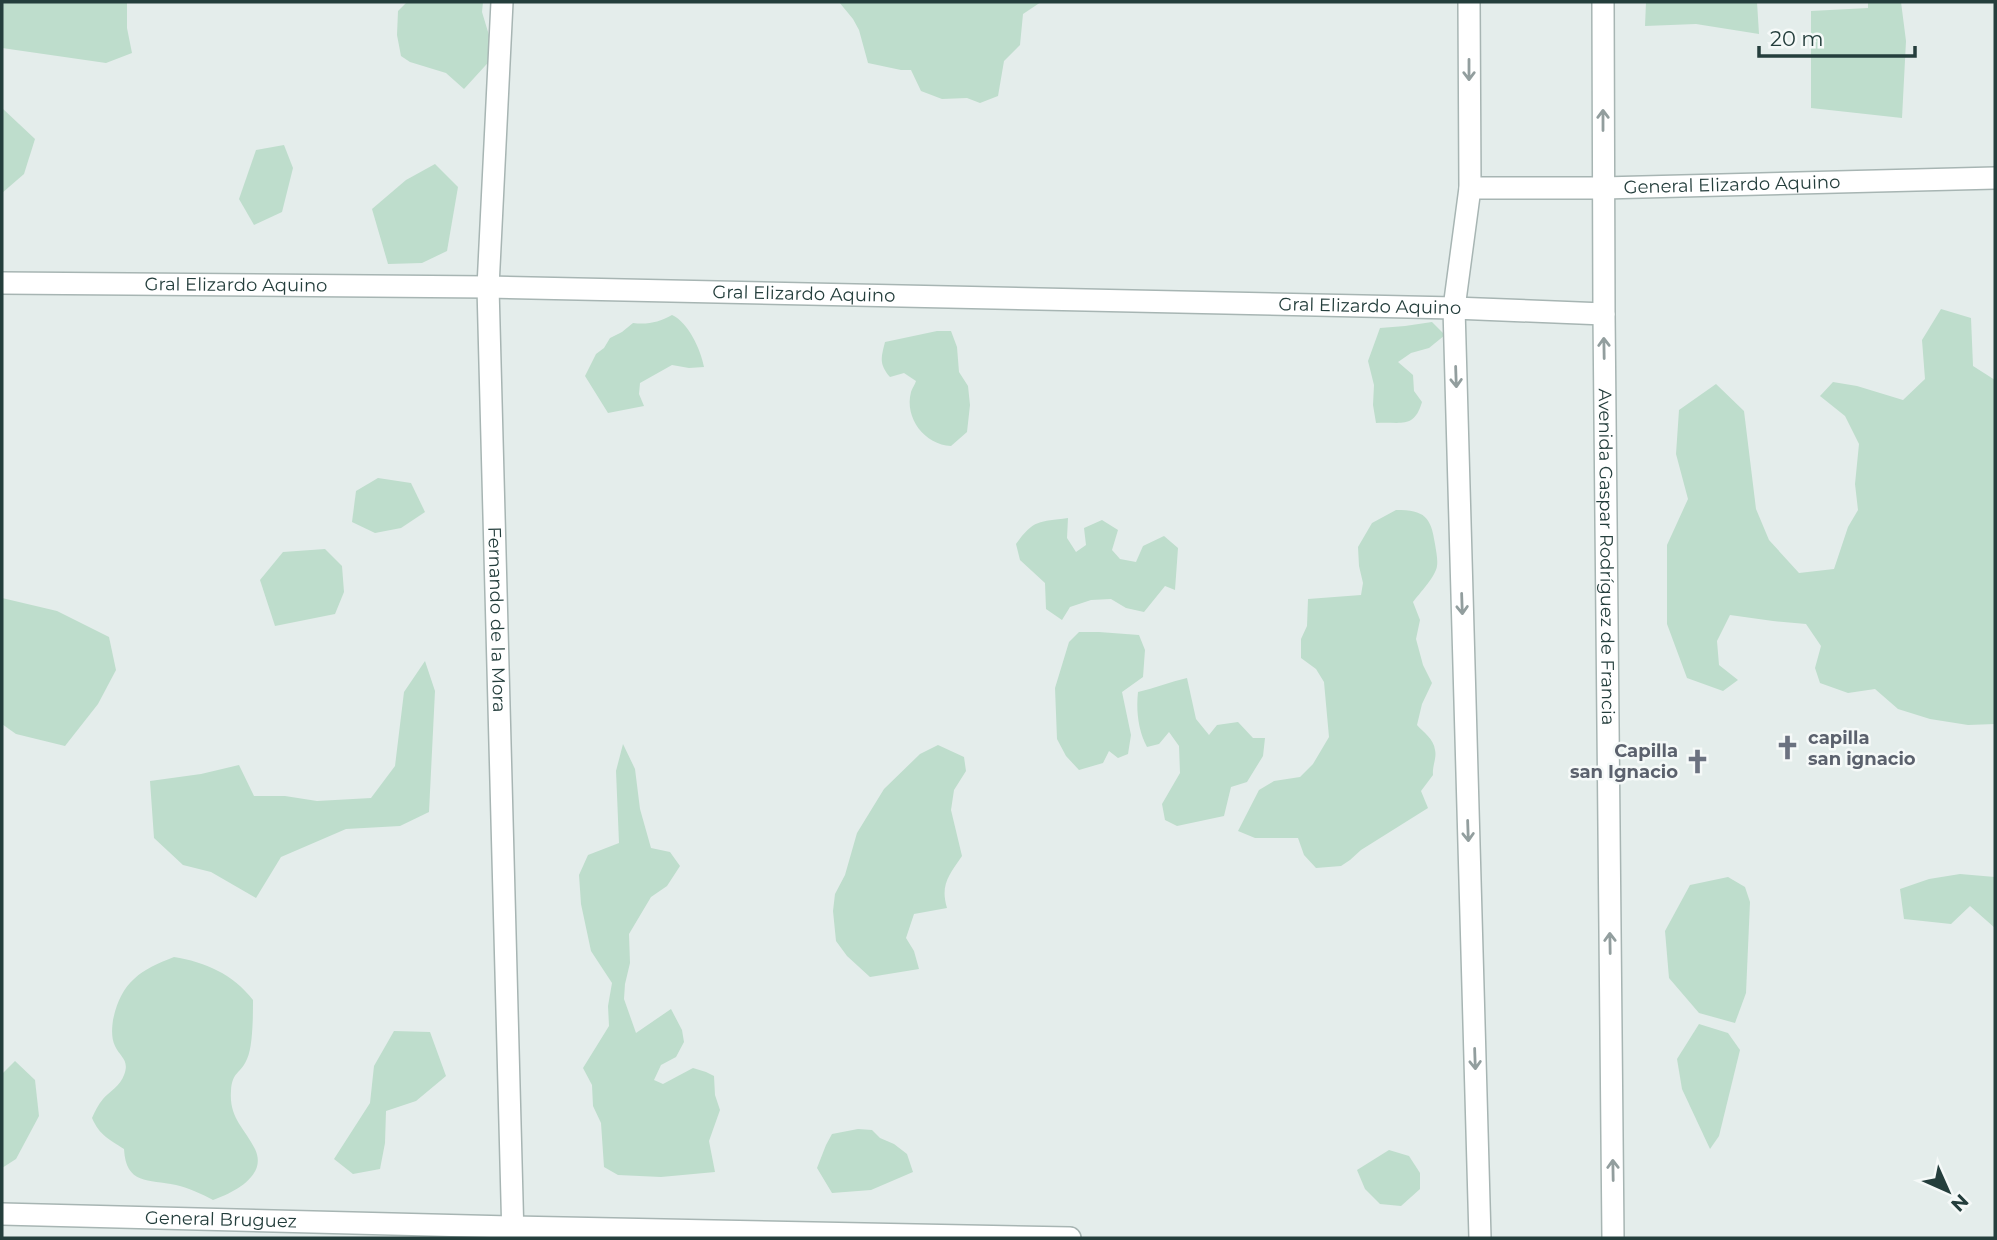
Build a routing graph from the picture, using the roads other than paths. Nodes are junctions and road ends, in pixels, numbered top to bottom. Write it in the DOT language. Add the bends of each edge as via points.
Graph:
graph roads {
  1 [pos="502,2"];
  2 [pos="1469,2"];
  3 [pos="1603,2"];
  4 [pos="1995,178"];
  5 [pos="1470,188"];
  6 [pos="1604,188"];
  7 [pos="2,283"];
  8 [pos="488,287"];
  9 [pos="1454,309"];
  10 [pos="1604,314"];
  11 [pos="2,1214"];
  12 [pos="513,1233"];
  13 [pos="1070,1238"];
  14 [pos="1480,1238"];
  15 [pos="1613,1238"];
  1 -- 8 [label="street, Fernando de la Mora"];
  2 -- 5 [label="street, one-way"];
  6 -- 3 [label="street, Avenida Gaspar Rodríguez de Francia, one-way"];
  4 -- 6 [label="street, General Elizardo Aquino"];
  5 -- 6 [label="street, General Elizardo Aquino"];
  5 -- 9 [label="street"];
  6 -- 10 [label="street, Avenida Gaspar Rodríguez de Francia"];
  7 -- 8 [label="street, Gral Elizardo Aquino"];
  8 -- 9 [label="street, Gral Elizardo Aquino"];
  8 -- 12 [label="street, Fernando de la Mora"];
  9 -- 10 [label="street, Gral Elizardo Aquino"];
  9 -- 14 [label="street, one-way"];
  15 -- 10 [label="street, Avenida Gaspar Rodríguez de Francia, one-way"];
  11 -- 12 [label="street, General Bruguez"];
  12 -- 13 [label="street, General Bruguez"];
}
